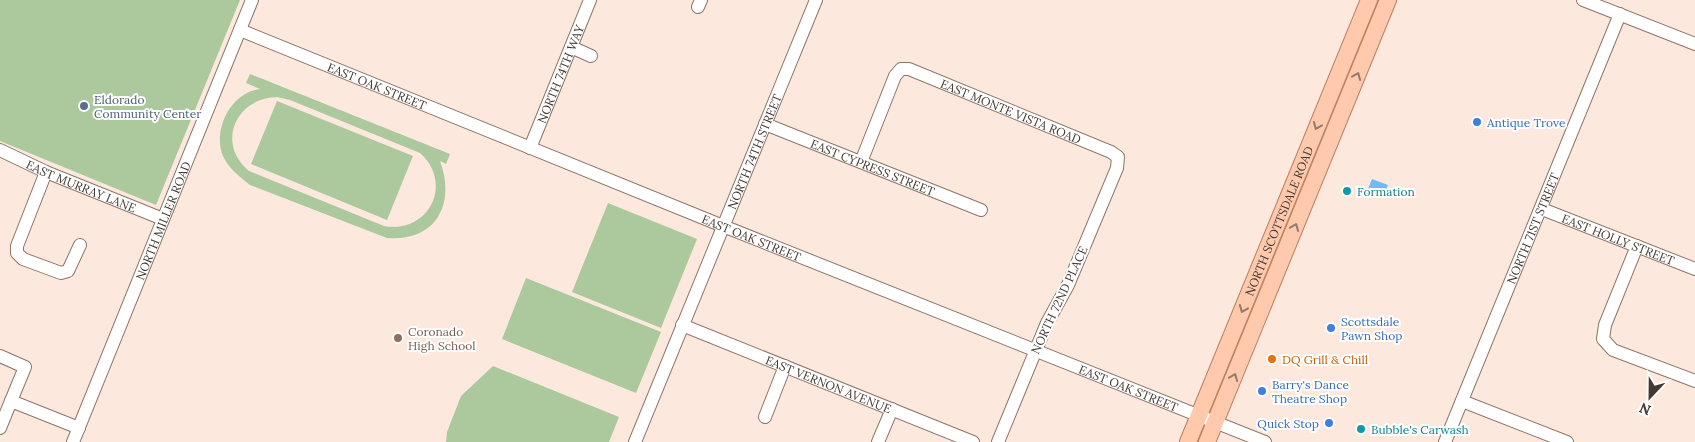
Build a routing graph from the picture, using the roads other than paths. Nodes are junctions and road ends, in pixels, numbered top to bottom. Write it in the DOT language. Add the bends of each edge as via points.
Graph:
graph roads {
  1 [pos="252,0"];
  2 [pos="590,0"];
  3 [pos="816,0"];
  4 [pos="1369,0"];
  5 [pos="1388,0"];
  6 [pos="1583,0"];
  7 [pos="1620,14"];
  8 [pos="240,30"];
  9 [pos="1695,44"];
  10 [pos="570,47"];
  11 [pos="590,56"];
  12 [pos="765,124"];
  13 [pos="530,148"];
  14 [pos="0,150"];
  15 [pos="1118,157"];
  16 [pos="862,162"];
  17 [pos="46,172"];
  18 [pos="1542,209"];
  19 [pos="980,210"];
  20 [pos="163,219"];
  21 [pos="723,226"];
  22 [pos="80,245"];
  23 [pos="1637,246"];
  24 [pos="1695,269"];
  25 [pos="682,325"];
  26 [pos="1036,350"];
  27 [pos="0,356"];
  28 [pos="785,366"];
  29 [pos="1695,382"];
  30 [pos="11,401"];
  31 [pos="1462,401"];
  32 [pos="892,409"];
  33 [pos="1199,415"];
  34 [pos="765,417"];
  35 [pos="1215,422"];
  36 [pos="0,428"];
  37 [pos="79,428"];
  38 [pos="73,442"];
  39 [pos="635,442"];
  40 [pos="878,442"];
  41 [pos="974,442"];
  42 [pos="998,442"];
  43 [pos="1188,442"];
  44 [pos="1207,442"];
  45 [pos="1265,442"];
  46 [pos="1445,442"];
  47 [pos="1567,442"];
  1 -- 8 [label="street, NORTH MILLER ROAD"];
  2 -- 10 [label="street, NORTH 74TH WAY"];
  3 -- 12 [label="street, NORTH 74TH STREET"];
  4 -- 33 [label="main road, NORTH SCOTTSDALE ROAD, one-way"];
  35 -- 5 [label="main road, NORTH SCOTTSDALE ROAD, one-way"];
  6 -- 7 [label="street"];
  7 -- 9 [label="street"];
  7 -- 18 [label="street, NORTH 71ST STREET"];
  8 -- 13 [label="street, EAST OAK STREET"];
  8 -- 20 [label="street, NORTH MILLER ROAD"];
  10 -- 11 [label="street"];
  10 -- 13 [label="street, NORTH 74TH WAY"];
  12 -- 16 [label="street, EAST CYPRESS STREET"];
  12 -- 21 [label="street, NORTH 74TH STREET"];
  13 -- 21 [label="street, EAST OAK STREET"];
  14 -- 17 [label="street, EAST MURRAY LANE"];
  15 -- 16 [label="street, EAST MONTE VISTA ROAD" via="909,69 901,69 895,76"];
  15 -- 26 [label="street, NORTH 72ND PLACE" via="1117,168 1068,285"];
  16 -- 19 [label="street, EAST CYPRESS STREET"];
  17 -- 20 [label="street, EAST MURRAY LANE"];
  17 -- 22 [label="street" via="17,246 18,253 23,259 61,273 68,271"];
  18 -- 23 [label="street, EAST HOLLY STREET"];
  18 -- 31 [label="street, NORTH 71ST STREET"];
  20 -- 37 [label="street, NORTH MILLER ROAD"];
  21 -- 25 [label="street, NORTH 74TH STREET"];
  21 -- 26 [label="street, EAST OAK STREET"];
  23 -- 24 [label="street, EAST HOLLY STREET"];
  23 -- 29 [label="street" via="1603,339 1613,350"];
  25 -- 28 [label="street, EAST VERNON AVENUE"];
  25 -- 39 [label="street, NORTH 74TH STREET"];
  26 -- 33 [label="street, EAST OAK STREET"];
  26 -- 42 [label="street, NORTH 72ND PLACE"];
  27 -- 30 [label="street" via="26,366"];
  28 -- 32 [label="street, EAST VERNON AVENUE"];
  28 -- 34 [label="street"];
  30 -- 36 [label="street"];
  30 -- 37 [label="street"];
  31 -- 46 [label="street, NORTH 71ST STREET"];
  31 -- 47 [label="street"];
  32 -- 40 [label="street"];
  32 -- 41 [label="street, EAST VERNON AVENUE"];
  33 -- 35 [label="street, EAST OAK STREET"];
  33 -- 43 [label="main road, NORTH SCOTTSDALE ROAD"];
  35 -- 44 [label="main road, NORTH SCOTTSDALE ROAD"];
  35 -- 45 [label="street, EAST OAK STREET"];
  37 -- 38 [label="street, NORTH MILLER ROAD"];
}
